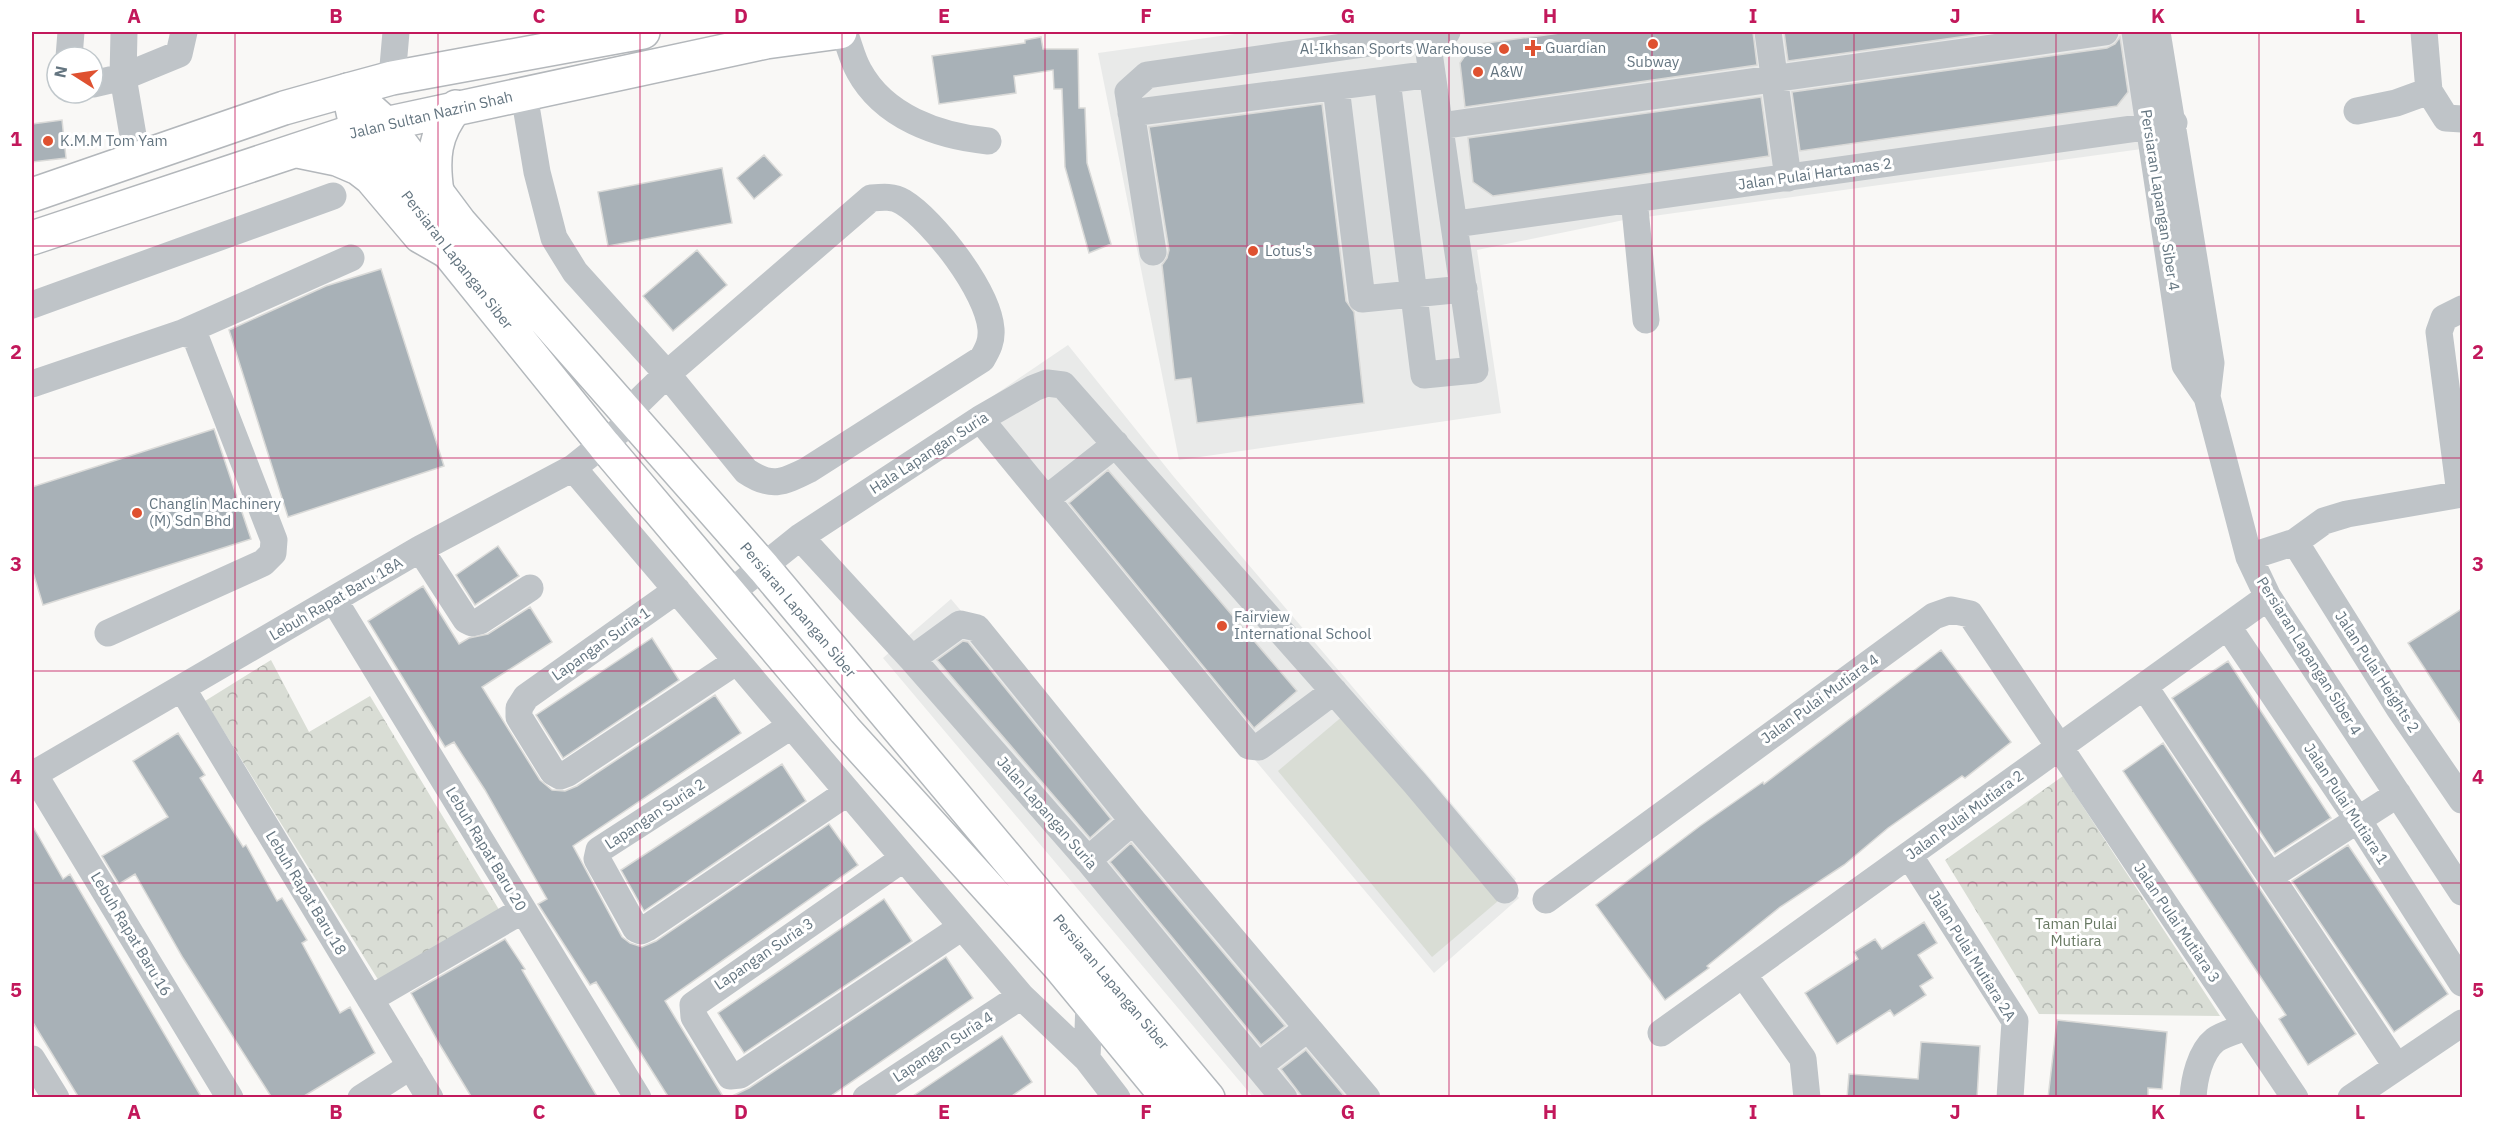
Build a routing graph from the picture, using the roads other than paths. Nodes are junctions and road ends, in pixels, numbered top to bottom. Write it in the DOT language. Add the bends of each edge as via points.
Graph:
graph roads {
  1 [pos="123,32"];
  2 [pos="184,32"];
  3 [pos="396,32"];
  4 [pos="643,32"];
  5 [pos="842,32"];
  6 [pos="1768,32"];
  7 [pos="2105,32"];
  8 [pos="2135,32"];
  9 [pos="2157,32"];
  10 [pos="2424,32"];
  11 [pos="1433,33"];
  12 [pos="764,37"];
  13 [pos="578,38"];
  14 [pos="1432,74"];
  15 [pos="123,76"];
  16 [pos="392,78"];
  17 [pos="1774,79"];
  18 [pos="1387,80"];
  19 [pos="105,81"];
  20 [pos="1336,87"];
  21 [pos="348,90"];
  22 [pos="2429,91"];
  23 [pos="524,94"];
  24 [pos="456,107"];
  25 [pos="2357,111"];
  26 [pos="1131,113"];
  27 [pos="2463,119"];
  28 [pos="2161,125"];
  29 [pos="1440,126"];
  30 [pos="372,127"];
  31 [pos="988,141"];
  32 [pos="298,151"];
  33 [pos="136,159"];
  34 [pos="1788,178"];
  35 [pos="437,192"];
  36 [pos="32,195"];
  37 [pos="333,196"];
  38 [pos="1634,199"];
  39 [pos="1456,224"];
  40 [pos="32,238"];
  41 [pos="448,252"];
  42 [pos="1153,252"];
  43 [pos="351,258"];
  44 [pos="1464,289"];
  45 [pos="1415,294"];
  46 [pos="32,305"];
  47 [pos="2463,309"];
  48 [pos="1646,320"];
  49 [pos="182,333"];
  50 [pos="667,374"];
  51 [pos="32,384"];
  52 [pos="631,416"];
  53 [pos="980,419"];
  54 [pos="1116,444"];
  55 [pos="604,445"];
  56 [pos="573,468"];
  57 [pos="2461,494"];
  58 [pos="1046,499"];
  59 [pos="800,537"];
  60 [pos="2295,542"];
  61 [pos="420,549"];
  62 [pos="2249,557"];
  63 [pos="764,568"];
  64 [pos="530,588"];
  65 [pos="677,590"];
  66 [pos="729,594"];
  67 [pos="2268,597"];
  68 [pos="334,600"];
  69 [pos="2228,627"];
  70 [pos="108,633"];
  71 [pos="912,659"];
  72 [pos="737,661"];
  73 [pos="2144,686"];
  74 [pos="182,688"];
  75 [pos="1334,691"];
  76 [pos="791,726"];
  77 [pos="2060,747"];
  78 [pos="33,772"];
  79 [pos="848,792"];
  80 [pos="2398,794"];
  81 [pos="2463,800"];
  82 [pos="2358,820"];
  83 [pos="1133,821"];
  84 [pos="1909,855"];
  85 [pos="904,858"];
  86 [pos="1088,860"];
  87 [pos="2272,875"];
  88 [pos="1505,890"];
  89 [pos="2463,892"];
  90 [pos="1546,900"];
  91 [pos="523,909"];
  92 [pos="962,927"];
  93 [pos="1070,956"];
  94 [pos="1743,974"];
  95 [pos="2463,983"];
  96 [pos="1021,996"];
  97 [pos="370,999"];
  98 [pos="1089,1002"];
  99 [pos="2463,1023"];
  100 [pos="2246,1027"];
  101 [pos="1308,1028"];
  102 [pos="1661,1033"];
  103 [pos="32,1059"];
  104 [pos="1087,1059"];
  105 [pos="1260,1065"];
  106 [pos="411,1066"];
  107 [pos="2397,1067"];
  108 [pos="223,1095"];
  109 [pos="56,1098"];
  110 [pos="361,1098"];
  111 [pos="430,1098"];
  112 [pos="638,1098"];
  113 [pos="866,1098"];
  114 [pos="1117,1098"];
  115 [pos="1168,1098"];
  116 [pos="1208,1098"];
  117 [pos="1284,1098"];
  118 [pos="1367,1098"];
  119 [pos="1807,1098"];
  120 [pos="2010,1098"];
  121 [pos="2193,1098"];
  122 [pos="2295,1098"];
  123 [pos="2351,1098"];
  1 -- 15 [label="street"];
  2 -- 15 [label="street" via="179,54"];
  3 -- 16 [label="street"];
  4 -- 13 [label="main road"];
  5 -- 12 [label="main road, Jalan Sultan Nazrin Shah"];
  5 -- 31 [label="street" via="860,72 886,106 957,138"];
  6 -- 17 [label="street"];
  7 -- 17 [label="street"];
  8 -- 28 [label="street, Persiaran Lapangan Siber 4"];
  9 -- 28 [label="street, Persiaran Lapangan Siber 4"];
  10 -- 22 [label="street"];
  11 -- 14 [label="street"];
  11 -- 26 [label="street" via="1147,75 1128,92"];
  12 -- 23 [label="main road, Jalan Sultan Nazrin Shah"];
  13 -- 16 [label="main road"];
  14 -- 18 [label="street"];
  14 -- 29 [label="street"];
  15 -- 19 [label="street"];
  15 -- 33 [label="street"];
  16 -- 21 [label="main road"];
  17 -- 29 [label="street"];
  17 -- 34 [label="street"];
  18 -- 20 [label="street"];
  18 -- 45 [label="street"];
  20 -- 26 [label="street"];
  20 -- 45 [label="street" via="1362,299"];
  21 -- 30 [label="main road"];
  21 -- 33 [label="main road"];
  22 -- 25 [label="street"];
  22 -- 27 [label="street" via="2446,118"];
  23 -- 24 [label="main road, Jalan Sultan Nazrin Shah"];
  23 -- 50 [label="street" via="542,200 554,238 575,272"];
  24 -- 30 [label="main road, Jalan Sultan Nazrin Shah"];
  24 -- 35 [label="main road" via="442,123 437,138 432,161"];
  26 -- 42 [label="street"];
  28 -- 34 [label="street, Jalan Pulai Hartamas 2"];
  28 -- 62 [label="street, Persiaran Lapangan Siber 4" via="2185,365 2207,397"];
  29 -- 39 [label="street"];
  30 -- 32 [label="main road, Jalan Sultan Nazrin Shah"];
  30 -- 35 [label="main road, Persiaran Lapangan Siber"];
  30 -- 41 [label="main road, Persiaran Lapangan Siber"];
  32 -- 40 [label="main road, Jalan Sultan Nazrin Shah"];
  32 -- 41 [label="main road" via="358,168 420,236"];
  33 -- 36 [label="main road"];
  34 -- 38 [label="street, Jalan Pulai Hartamas 2"];
  35 -- 52 [label="main road, Persiaran Lapangan Siber"];
  37 -- 46 [label="street"];
  38 -- 39 [label="street, Jalan Pulai Hartamas 2"];
  38 -- 48 [label="street"];
  39 -- 44 [label="street"];
  41 -- 55 [label="main road, Persiaran Lapangan Siber"];
  43 -- 49 [label="street"];
  44 -- 45 [label="street"];
  44 -- 45 [label="street" via="1475,370 1424,375"];
  47 -- 57 [label="street" via="2444,318 2439,332"];
  49 -- 51 [label="street"];
  49 -- 70 [label="street" via="197,341 274,540 273,554 262,563"];
  50 -- 50 [label="street, Lebuh Rapat Baru 18A" via="746,471 761,481 782,483 808,471 982,359 990,346 991,327 967,269 928,224 903,202 890,197 871,198"];
  50 -- 52 [label="street, Lebuh Rapat Baru 18A"];
  52 -- 55 [label="street, Lebuh Rapat Baru 18A"];
  52 -- 63 [label="main road, Persiaran Lapangan Siber"];
  53 -- 54 [label="street, Hala Lapangan Suria" via="1034,387 1047,383 1063,385"];
  53 -- 58 [label="street"];
  53 -- 59 [label="street, Hala Lapangan Suria"];
  54 -- 58 [label="street"];
  54 -- 75 [label="street"];
  55 -- 56 [label="street, Lebuh Rapat Baru 18A"];
  55 -- 66 [label="main road, Persiaran Lapangan Siber"];
  56 -- 61 [label="street, Lebuh Rapat Baru 18A"];
  56 -- 65 [label="street"];
  57 -- 60 [label="street" via="2324,521"];
  58 -- 75 [label="street" via="1249,746 1259,747"];
  59 -- 63 [label="street, Hala Lapangan Suria"];
  59 -- 71 [label="street, Jalan Lapangan Suria"];
  60 -- 62 [label="street"];
  60 -- 81 [label="street, Jalan Pulai Heights 2" via="2399,708"];
  61 -- 64 [label="street" via="466,620 472,623"];
  61 -- 68 [label="street, Lebuh Rapat Baru 18A"];
  62 -- 67 [label="street, Persiaran Lapangan Siber 4"];
  63 -- 66 [label="street, Hala Lapangan Suria"];
  63 -- 93 [label="main road, Persiaran Lapangan Siber"];
  65 -- 72 [label="street"];
  65 -- 72 [label="street, Lapangan Suria 1" via="526,697 519,717 553,772 560,776 568,773"];
  66 -- 93 [label="main road, Persiaran Lapangan Siber" via="845,729"];
  67 -- 69 [label="street, Jalan Pulai Mutiara 2"];
  67 -- 80 [label="street, Persiaran Lapangan Siber 4"];
  68 -- 74 [label="street, Lebuh Rapat Baru 18A"];
  68 -- 91 [label="street, Lebuh Rapat Baru 20"];
  69 -- 73 [label="street, Jalan Pulai Mutiara 2"];
  69 -- 82 [label="street, Jalan Pulai Mutiara 1"];
  71 -- 83 [label="street" via="960,624 976,628"];
  71 -- 86 [label="street, Jalan Lapangan Suria"];
  72 -- 76 [label="street"];
  73 -- 77 [label="street, Jalan Pulai Mutiara 2"];
  73 -- 87 [label="street"];
  74 -- 78 [label="street, Lebuh Rapat Baru 18A"];
  74 -- 97 [label="street, Lebuh Rapat Baru 18"];
  75 -- 88 [label="street"];
  76 -- 79 [label="street"];
  76 -- 79 [label="street, Lapangan Suria 2" via="597,854 636,929 641,931"];
  77 -- 84 [label="street, Jalan Pulai Mutiara 2"];
  77 -- 90 [label="street, Jalan Pulai Mutiara 4" via="1970,614 1951,610 1934,616"];
  77 -- 100 [label="street, Jalan Pulai Mutiara 3"];
  78 -- 108 [label="street, Lebuh Rapat Baru 16"];
  79 -- 85 [label="street"];
  80 -- 82 [label="street"];
  80 -- 89 [label="street, Persiaran Lapangan Siber 4"];
  82 -- 87 [label="street"];
  82 -- 95 [label="street, Jalan Pulai Mutiara 1"];
  83 -- 86 [label="street"];
  83 -- 101 [label="street"];
  84 -- 94 [label="street, Jalan Pulai Mutiara 2"];
  84 -- 120 [label="street, Jalan Pulai Mutiara 2A" via="2015,1021"];
  85 -- 92 [label="street"];
  85 -- 92 [label="street, Lapangan Suria 3" via="693,1005 694,1017 730,1076 740,1075"];
  86 -- 105 [label="street, Jalan Lapangan Suria"];
  87 -- 107 [label="street"];
  91 -- 97 [label="street"];
  91 -- 112 [label="street, Lebuh Rapat Baru 20"];
  92 -- 96 [label="street"];
  93 -- 98 [label="main road, Persiaran Lapangan Siber"];
  93 -- 116 [label="main road, Persiaran Lapangan Siber"];
  94 -- 102 [label="street, Jalan Pulai Mutiara 2"];
  94 -- 119 [label="street" via="1803,1059"];
  96 -- 104 [label="street"];
  96 -- 113 [label="street, Lapangan Suria 4"];
  97 -- 106 [label="street, Lebuh Rapat Baru 18"];
  98 -- 104 [label="street"];
  98 -- 115 [label="main road, Persiaran Lapangan Siber"];
  99 -- 107 [label="street"];
  100 -- 121 [label="street" via="2216,1039 2206,1050"];
  100 -- 122 [label="street, Jalan Pulai Mutiara 3"];
  101 -- 105 [label="street"];
  101 -- 118 [label="street"];
  103 -- 109 [label="street"];
  104 -- 114 [label="street"];
  105 -- 117 [label="street, Jalan Lapangan Suria"];
  106 -- 110 [label="street"];
  106 -- 111 [label="street, Lebuh Rapat Baru 18"];
  107 -- 123 [label="street"];
}
